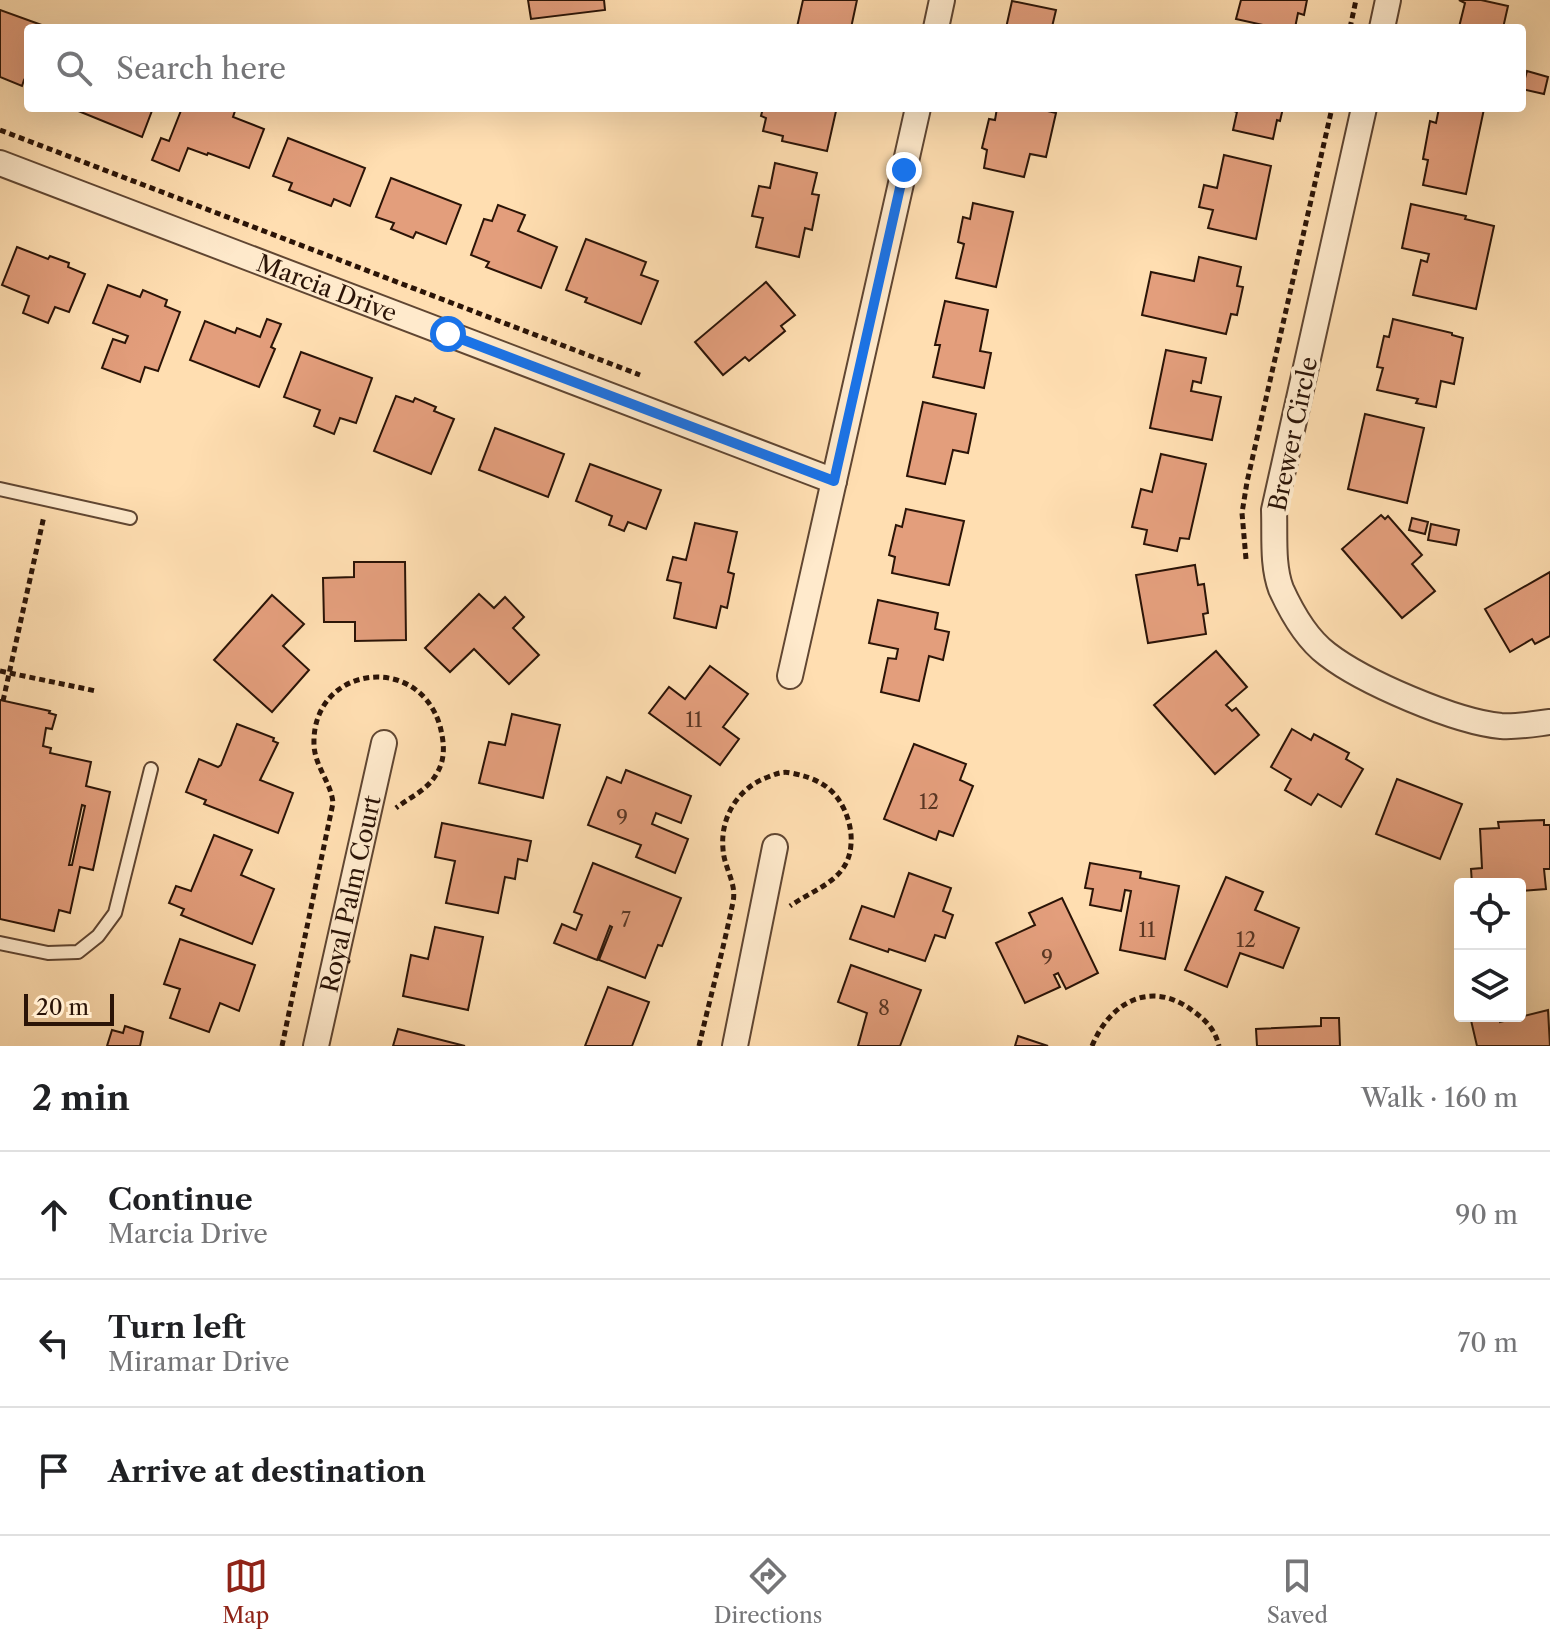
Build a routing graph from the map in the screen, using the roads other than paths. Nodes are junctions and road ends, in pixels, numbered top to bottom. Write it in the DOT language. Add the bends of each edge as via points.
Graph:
graph roads {
  1 [pos="942,0"];
  2 [pos="1388,0"];
  3 [pos="937,24"];
  4 [pos="1383,24"];
  5 [pos="917,112"];
  6 [pos="1363,112"];
  7 [pos="0,163"];
  8 [pos="834,481"];
  9 [pos="0,489"];
  10 [pos="130,518"];
  11 [pos="790,676"];
  12 [pos="1550,722"];
  13 [pos="384,743"];
  14 [pos="151,769"];
  15 [pos="775,847"];
  16 [pos="0,943"];
  17 [pos="316,1046"];
  18 [pos="735,1046"];
  1 -- 3 [label="street"];
  2 -- 4 [label="street"];
  5 -- 8 [label="street"];
  6 -- 12 [label="street, Brewer Circle" via="1274,510 1281,587 1294,615 1324,653 1365,678 1465,720 1520,727"];
  7 -- 8 [label="street, Marcia Drive"];
  8 -- 11 [label="street"];
  9 -- 10 [label="lane"];
  13 -- 17 [label="street, Royal Palm Court"];
  14 -- 16 [label="lane" via="115,913 98,936 78,952 48,953"];
  15 -- 18 [label="street"];
}
